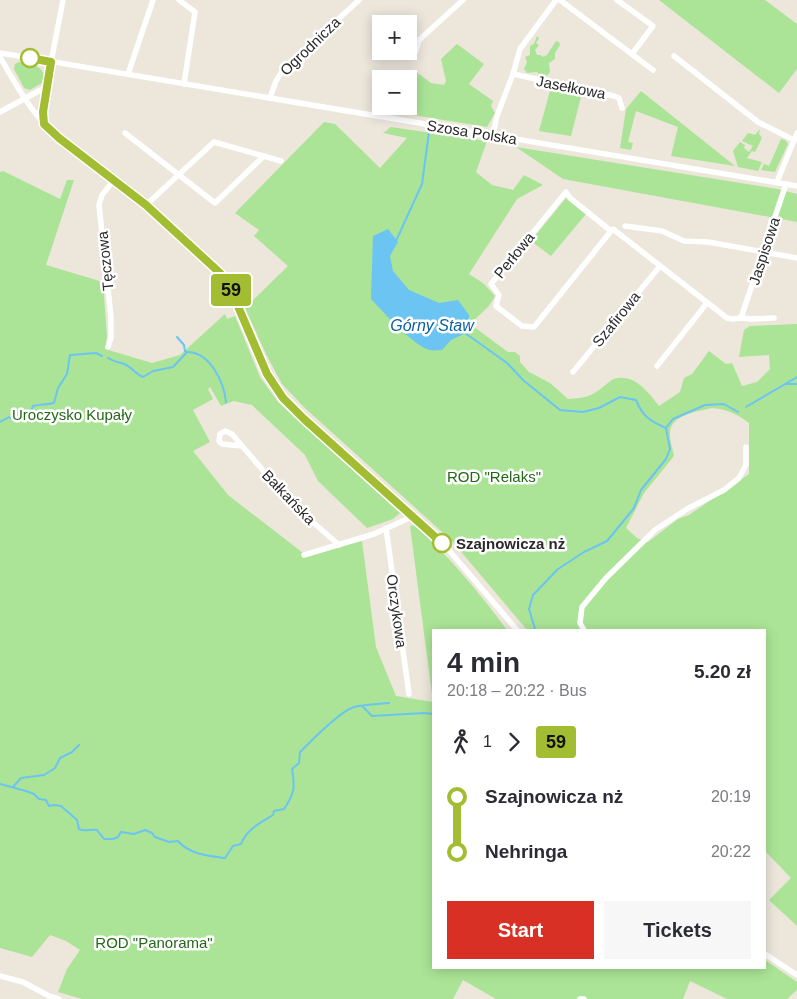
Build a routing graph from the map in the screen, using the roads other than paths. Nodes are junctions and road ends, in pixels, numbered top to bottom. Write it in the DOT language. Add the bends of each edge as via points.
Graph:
graph roads {
  1 [pos="64,0"];
  2 [pos="153,0"];
  3 [pos="180,0"];
  4 [pos="359,0"];
  5 [pos="463,0"];
  6 [pos="617,0"];
  7 [pos="561,1"];
  8 [pos="417,47"];
  9 [pos="0,53"];
  10 [pos="632,54"];
  11 [pos="674,56"];
  12 [pos="0,57"];
  13 [pos="51,62"];
  14 [pos="654,70"];
  15 [pos="128,74"];
  16 [pos="513,74"];
  17 [pos="184,84"];
  18 [pos="48,86"];
  19 [pos="25,98"];
  20 [pos="270,98"];
  21 [pos="43,108"];
  22 [pos="622,108"];
  23 [pos="0,112"];
  24 [pos="36,114"];
  25 [pos="44,124"];
  26 [pos="125,133"];
  27 [pos="493,135"];
  28 [pos="796,136"];
  29 [pos="264,156"];
  30 [pos="281,161"];
  31 [pos="178,175"];
  32 [pos="114,180"];
  33 [pos="777,182"];
  34 [pos="786,184"];
  35 [pos="797,186"];
  36 [pos="146,205"];
  37 [pos="625,226"];
  38 [pos="611,231"];
  39 [pos="763,252"];
  40 [pos="797,258"];
  41 [pos="660,266"];
  42 [pos="707,303"];
  43 [pos="740,318"];
  44 [pos="774,318"];
  45 [pos="108,347"];
  46 [pos="658,366"];
  47 [pos="573,372"];
  48 [pos="242,446"];
  49 [pos="746,447"];
  50 [pos="410,514"];
  51 [pos="386,528"];
  52 [pos="339,545"];
  53 [pos="304,555"];
  54 [pos="516,629"];
  55 [pos="584,629"];
  56 [pos="409,694"];
  57 [pos="766,955"];
  58 [pos="797,975"];
  59 [pos="0,976"];
  60 [pos="59,999"];
  61 [pos="580,999"];
  62 [pos="584,999"];
  1 -- 13 [label="street"];
  2 -- 15 [label="street"];
  3 -- 17 [label="street" via="194,12"];
  4 -- 20 [label="street, Ogrodnicza" via="283,70"];
  5 -- 8 [label="street" via="419,40"];
  6 -- 10 [label="street" via="652,26"];
  7 -- 10 [label="street"];
  7 -- 16 [label="street" via="520,49"];
  9 -- 13 [label="street, Szosa Polska"];
  10 -- 14 [label="street"];
  11 -- 28 [label="street" via="758,122"];
  12 -- 19 [label="street"];
  13 -- 15 [label="street, Szosa Polska"];
  13 -- 18 [label="street"];
  15 -- 17 [label="street, Szosa Polska"];
  16 -- 22 [label="street, Jasełkowa" via="614,96"];
  16 -- 27 [label="street"];
  17 -- 20 [label="street, Szosa Polska"];
  18 -- 19 [label="street"];
  18 -- 21 [label="street"];
  19 -- 23 [label="street"];
  19 -- 24 [label="street"];
  20 -- 27 [label="street, Szosa Polska"];
  21 -- 24 [label="street"];
  21 -- 25 [label="street"];
  24 -- 25 [label="street"];
  25 -- 32 [label="street"];
  26 -- 31 [label="street"];
  27 -- 33 [label="street, Szosa Polska"];
  28 -- 33 [label="street"];
  29 -- 30 [label="street"];
  29 -- 31 [label="street" via="214,142"];
  29 -- 31 [label="street" via="215,203"];
  31 -- 36 [label="street"];
  32 -- 36 [label="street"];
  32 -- 45 [label="street, Tęczowa" via="102,195 99,205 111,317"];
  33 -- 34 [label="street, Szosa Polska"];
  34 -- 35 [label="street, Szosa Polska"];
  34 -- 39 [label="street, Jaspisowa"];
  36 -- 50 [label="street" via="226,280 261,363 287,402"];
  37 -- 39 [label="street" via="662,231 684,241"];
  38 -- 38 [label="street, Perłowa" via="566,192 491,284 499,295 496,306 522,326 534,327"];
  38 -- 41 [label="street, Perłowa" via="613,229"];
  39 -- 40 [label="street"];
  39 -- 43 [label="street, Jaspisowa"];
  41 -- 42 [label="street, Perłowa"];
  41 -- 47 [label="street, Szafirowa"];
  42 -- 43 [label="street, Perłowa" via="727,318"];
  42 -- 46 [label="street"];
  43 -- 44 [label="street, Perłowa"];
  48 -- 52 [label="street, Bałkańska" via="290,502"];
  49 -- 55 [label="street" via="746,465 740,478 655,530 606,578 582,607 580,622"];
  50 -- 51 [label="street" via="407,519"];
  50 -- 54 [label="street" via="447,548"];
  51 -- 52 [label="street"];
  51 -- 56 [label="street, Orczykowa"];
  52 -- 53 [label="street"];
  57 -- 58 [label="street"];
  59 -- 60 [label="street" via="23,982"];
  61 -- 62 [label="street"];
}
